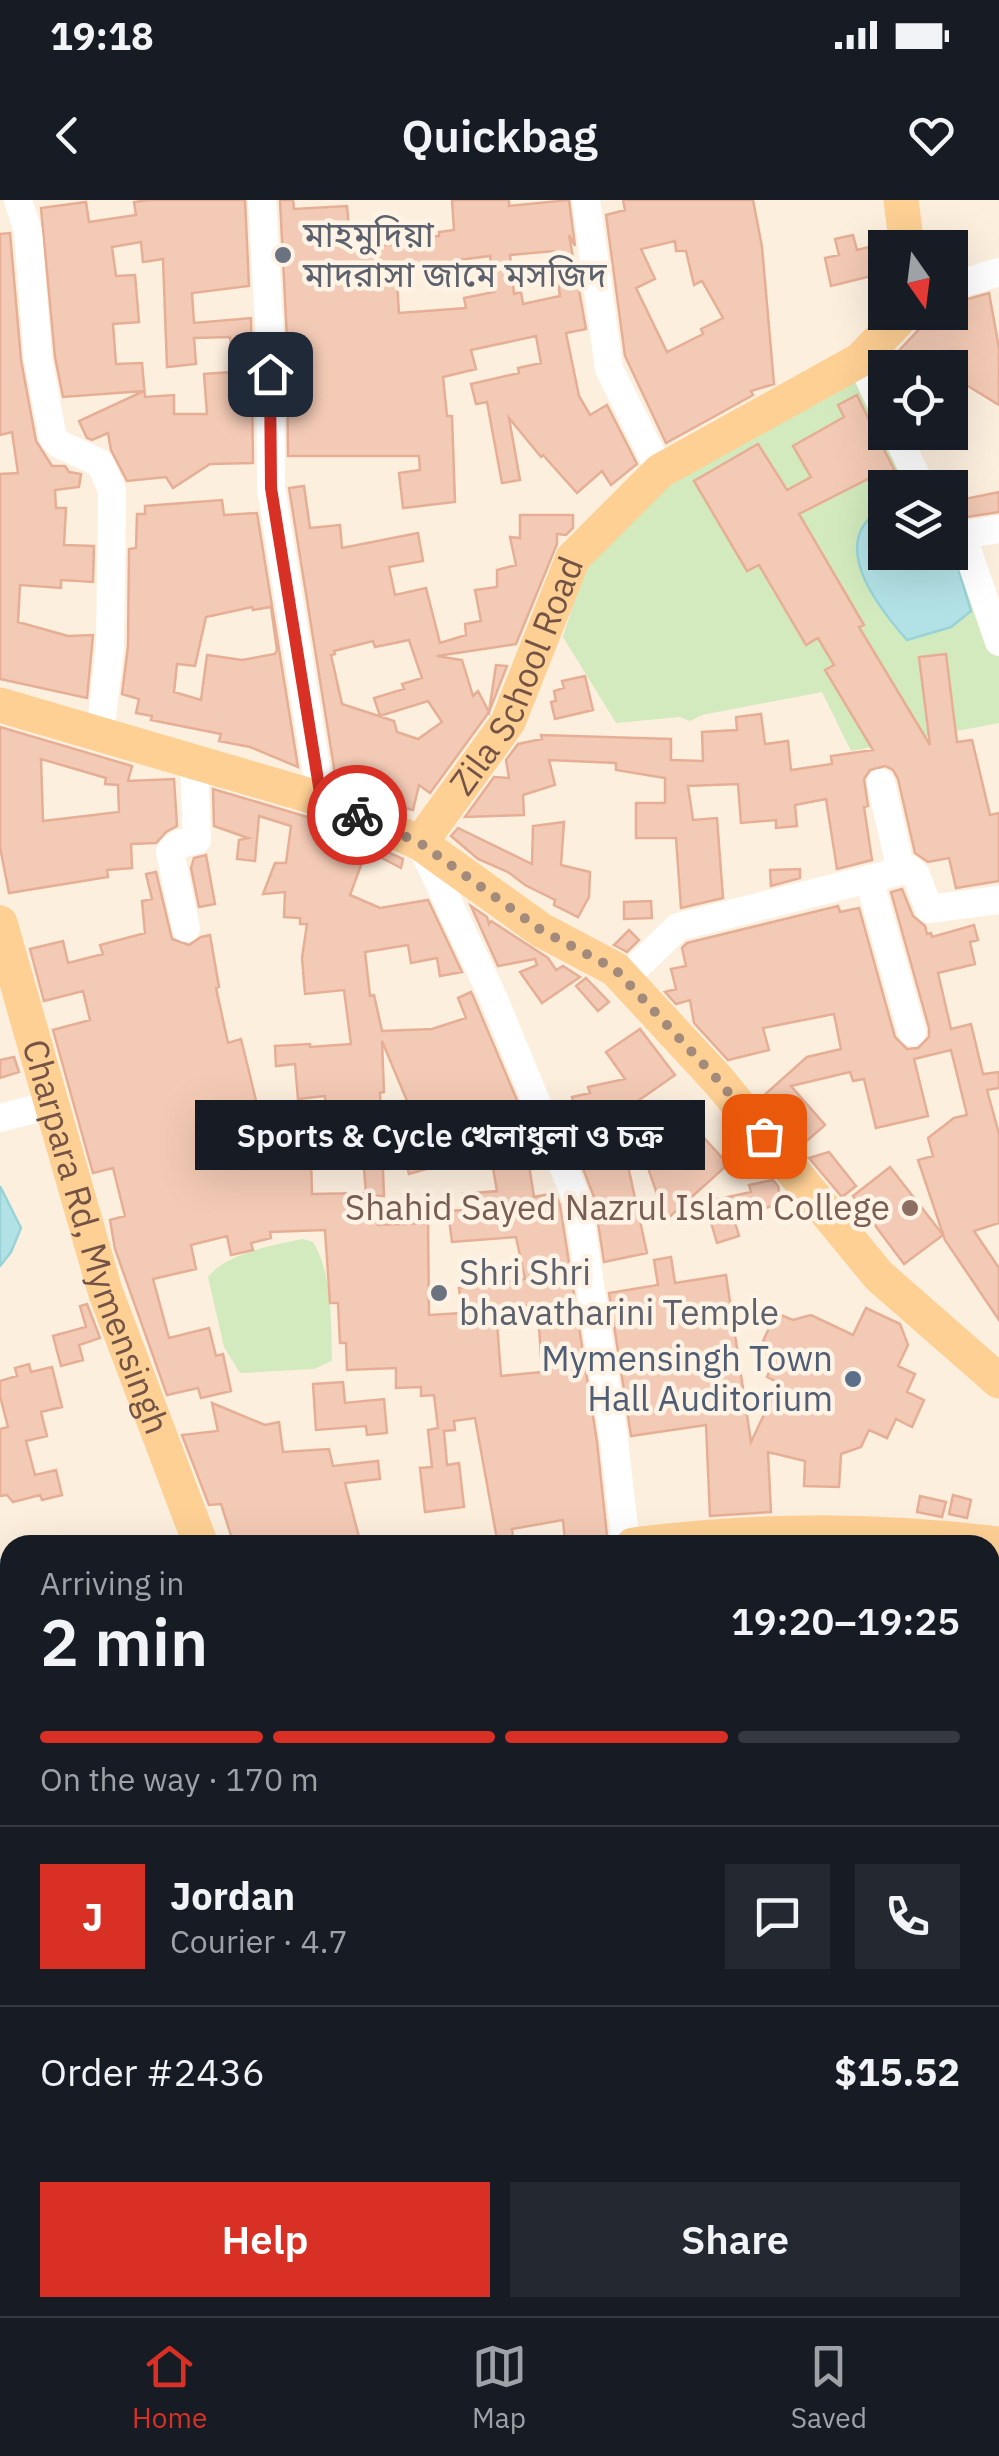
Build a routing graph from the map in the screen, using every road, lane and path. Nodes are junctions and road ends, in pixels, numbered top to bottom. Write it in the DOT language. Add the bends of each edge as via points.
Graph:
graph roads {
  1 [pos="18,200"];
  2 [pos="262,200"];
  3 [pos="586,200"];
  4 [pos="901,200"];
  5 [pos="905,230"];
  6 [pos="999,272"];
  7 [pos="968,281"];
  8 [pos="889,330"];
  9 [pos="860,360"];
  10 [pos="868,377"];
  11 [pos="660,472"];
  12 [pos="999,529"];
  13 [pos="968,530"];
  14 [pos="968,562"];
  15 [pos="999,642"];
  16 [pos="0,706"];
  17 [pos="100,736"];
  18 [pos="194,764"];
  19 [pos="882,783"];
  20 [pos="321,799"];
  21 [pos="420,843"];
  22 [pos="901,871"];
  23 [pos="869,879"];
  24 [pos="999,900"];
  25 [pos="186,928"];
  26 [pos="1,930"];
  27 [pos="624,979"];
  28 [pos="912,1032"];
  29 [pos="54,1104"];
  30 [pos="0,1118"];
  31 [pos="999,1381"];
  32 [pos="197,1535"];
  33 [pos="628,1535"];
  34 [pos="730,1535"];
  35 [pos="892,1535"];
  1 -- 17 [label="street" via="28,232 52,438 100,463 112,490 110,646"];
  2 -- 20 [label="street" via="271,488"];
  3 -- 11 [label="street" via="610,369"];
  4 -- 5 [label="main road"];
  6 -- 7 [label="street"];
  8 -- 9 [label="main road, Zila School Road"];
  9 -- 10 [label="street"];
  9 -- 11 [label="main road, Zila School Road"];
  11 -- 21 [label="main road, Zila School Road" via="573,558 508,722"];
  12 -- 13 [label="street"];
  14 -- 15 [label="street"];
  16 -- 17 [label="main road"];
  17 -- 18 [label="main road"];
  18 -- 20 [label="main road"];
  18 -- 25 [label="street" via="198,840 170,852"];
  19 -- 22 [label="street"];
  20 -- 21 [label="main road"];
  21 -- 27 [label="main road" via="541,930"];
  21 -- 33 [label="street" via="577,1200"];
  22 -- 23 [label="street"];
  22 -- 24 [label="street" via="916,875 929,908"];
  23 -- 27 [label="street" via="678,927"];
  23 -- 28 [label="street"];
  26 -- 29 [label="main road, Charpara Rd, Mymensingh"];
  27 -- 31 [label="main road" via="718,1080 879,1276"];
  29 -- 30 [label="street"];
  29 -- 32 [label="main road, Charpara Rd, Mymensingh" via="105,1290"];
  34 -- 35 [label="main road"];
}
